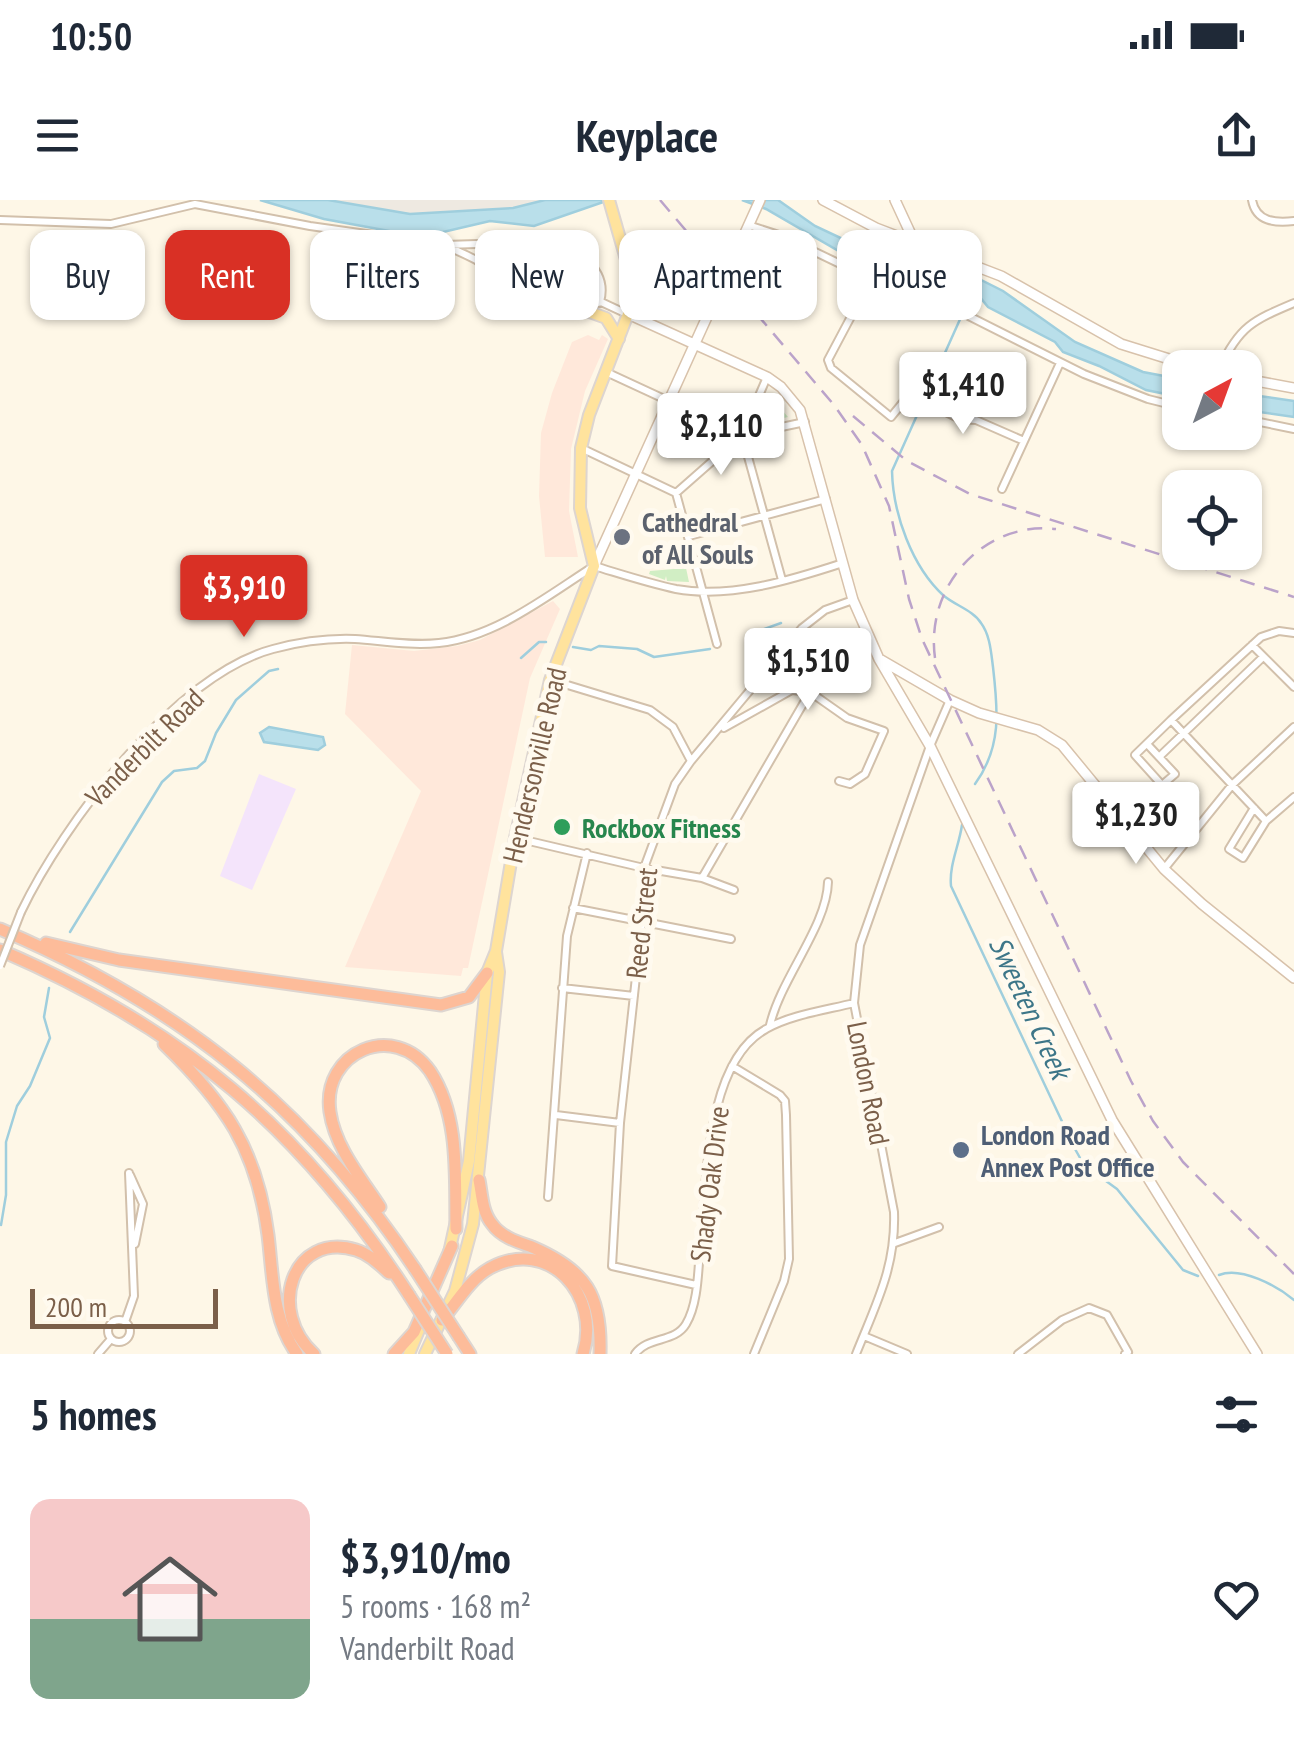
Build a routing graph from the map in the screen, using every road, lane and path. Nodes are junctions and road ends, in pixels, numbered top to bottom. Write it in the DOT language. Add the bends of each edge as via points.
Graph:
graph roads {
  1 [pos="609,200"];
  2 [pos="760,200"];
  3 [pos="823,200"];
  4 [pos="895,200"];
  5 [pos="1252,200"];
  6 [pos="0,220"];
  7 [pos="1294,221"];
  8 [pos="748,225"];
  9 [pos="339,230"];
  10 [pos="882,230"];
  11 [pos="909,230"];
  12 [pos="619,235"];
  13 [pos="837,262"];
  14 [pos="982,268"];
  15 [pos="599,278"];
  16 [pos="600,302"];
  17 [pos="1294,303"];
  18 [pos="619,310"];
  19 [pos="599,315"];
  20 [pos="626,320"];
  21 [pos="642,320"];
  22 [pos="849,320"];
  23 [pos="978,320"];
  24 [pos="620,341"];
  25 [pos="694,342"];
  26 [pos="1228,350"];
  27 [pos="1162,357"];
  28 [pos="1060,363"];
  29 [pos="606,372"];
  30 [pos="767,377"];
  31 [pos="1262,382"];
  32 [pos="1294,388"];
  33 [pos="669,400"];
  34 [pos="1162,402"];
  35 [pos="805,422"];
  36 [pos="1262,422"];
  37 [pos="1294,428"];
  38 [pos="742,435"];
  39 [pos="1024,442"];
  40 [pos="582,448"];
  41 [pos="637,473"];
  42 [pos="1002,488"];
  43 [pos="676,494"];
  44 [pos="827,499"];
  45 [pos="765,517"];
  46 [pos="689,536"];
  47 [pos="844,563"];
  48 [pos="594,566"];
  49 [pos="782,580"];
  50 [pos="703,590"];
  51 [pos="853,600"];
  52 [pos="1294,633"];
  53 [pos="717,644"];
  54 [pos="1252,645"];
  55 [pos="1263,657"];
  56 [pos="880,659"];
  57 [pos="550,680"];
  58 [pos="1294,687"];
  59 [pos="810,692"];
  60 [pos="950,700"];
  61 [pos="1171,720"];
  62 [pos="1294,727"];
  63 [pos="719,731"];
  64 [pos="1183,733"];
  65 [pos="1146,744"];
  66 [pos="930,746"];
  67 [pos="1158,757"];
  68 [pos="691,761"];
  69 [pos="839,781"];
  70 [pos="1232,785"];
  71 [pos="1294,797"];
  72 [pos="1254,808"];
  73 [pos="1266,822"];
  74 [pos="515,838"];
  75 [pos="587,853"];
  76 [pos="644,868"];
  77 [pos="1164,869"];
  78 [pos="702,878"];
  79 [pos="828,882"];
  80 [pos="734,890"];
  81 [pos="573,908"];
  82 [pos="642,922"];
  83 [pos="0,930"];
  84 [pos="16,936"];
  85 [pos="731,939"];
  86 [pos="0,950"];
  87 [pos="496,951"];
  88 [pos="0,966"];
  89 [pos="487,973"];
  90 [pos="1294,978"];
  91 [pos="562,988"];
  92 [pos="634,996"];
  93 [pos="854,1003"];
  94 [pos="144,1023"];
  95 [pos="769,1026"];
  96 [pos="732,1066"];
  97 [pos="556,1115"];
  98 [pos="620,1123"];
  99 [pos="480,1180"];
  100 [pos="548,1197"];
  101 [pos="938,1227"];
  102 [pos="456,1228"];
  103 [pos="397,1242"];
  104 [pos="895,1243"];
  105 [pos="452,1246"];
  106 [pos="133,1250"];
  107 [pos="696,1285"];
  108 [pos="406,1291"];
  109 [pos="432,1296"];
  110 [pos="442,1320"];
  111 [pos="124,1322"];
  112 [pos="864,1336"];
  113 [pos="111,1339"];
  114 [pos="98,1354"];
  115 [pos="297,1354"];
  116 [pos="314,1354"];
  117 [pos="394,1354"];
  118 [pos="409,1354"];
  119 [pos="425,1354"];
  120 [pos="447,1354"];
  121 [pos="470,1354"];
  122 [pos="583,1354"];
  123 [pos="600,1354"];
  124 [pos="635,1354"];
  125 [pos="754,1354"];
  126 [pos="856,1354"];
  127 [pos="907,1354"];
  128 [pos="1018,1354"];
  129 [pos="1125,1354"];
  130 [pos="1257,1354"];
  1 -- 12 [label="main road"];
  2 -- 8 [label="main road, Hendersonville Road"];
  3 -- 10 [label="main road"];
  4 -- 11 [label="main road"];
  5 -- 7 [label="street" via="1266,220"];
  6 -- 9 [label="street" via="111,224 195,204"];
  8 -- 13 [label="street"];
  8 -- 25 [label="main road, Hendersonville Road"];
  14 -- 27 [label="main road" via="1120,344"];
  15 -- 16 [label="street"];
  16 -- 18 [label="street"];
  17 -- 26 [label="street" via="1241,330"];
  19 -- 24 [label="main road"];
  20 -- 24 [label="main road"];
  21 -- 25 [label="main road"];
  22 -- 39 [label="street" via="828,360 831,368 891,417 913,390 960,419"];
  23 -- 28 [label="street"];
  24 -- 29 [label="main road"];
  25 -- 30 [label="main road"];
  25 -- 33 [label="main road, Hendersonville Road"];
  28 -- 34 [label="street"];
  28 -- 39 [label="street"];
  29 -- 33 [label="street"];
  29 -- 40 [label="main road"];
  30 -- 35 [label="main road"];
  30 -- 38 [label="street"];
  31 -- 32 [label="main road"];
  33 -- 38 [label="street"];
  33 -- 41 [label="main road, Hendersonville Road"];
  35 -- 38 [label="street"];
  35 -- 44 [label="main road"];
  36 -- 37 [label="street"];
  38 -- 43 [label="street"];
  38 -- 45 [label="street"];
  39 -- 42 [label="street"];
  40 -- 41 [label="street"];
  40 -- 48 [label="main road" via="580,508"];
  41 -- 43 [label="street"];
  41 -- 48 [label="main road, Hendersonville Road"];
  43 -- 46 [label="street"];
  44 -- 45 [label="street"];
  44 -- 47 [label="main road"];
  45 -- 46 [label="street"];
  45 -- 49 [label="street"];
  46 -- 50 [label="street"];
  47 -- 49 [label="street"];
  47 -- 51 [label="main road"];
  48 -- 50 [label="street"];
  48 -- 57 [label="main road, Hendersonville Road"];
  48 -- 88 [label="street, Vanderbilt Road, bridge" via="536,604 465,637 431,644 306,643 259,654 211,679 100,788 61,840"];
  49 -- 50 [label="street"];
  50 -- 53 [label="street"];
  51 -- 56 [label="main road"];
  51 -- 63 [label="street, Reed Street" via="824,610 802,628"];
  52 -- 54 [label="street" via="1272,632"];
  54 -- 55 [label="street"];
  54 -- 61 [label="street"];
  55 -- 58 [label="street"];
  55 -- 64 [label="street"];
  56 -- 60 [label="main road"];
  56 -- 66 [label="main road"];
  57 -- 68 [label="street" via="650,710 673,727"];
  57 -- 74 [label="main road, Hendersonville Road"];
  59 -- 63 [label="street" via="792,690"];
  59 -- 69 [label="street" via="847,718 884,731 865,774 850,784"];
  59 -- 78 [label="street"];
  60 -- 66 [label="street, London Road"];
  60 -- 77 [label="main road" via="1038,730 1072,754"];
  61 -- 64 [label="street"];
  61 -- 65 [label="street"];
  62 -- 70 [label="street"];
  63 -- 68 [label="street, Reed Street"];
  64 -- 67 [label="street"];
  64 -- 70 [label="street"];
  65 -- 67 [label="street"];
  65 -- 67 [label="street" via="1135,756 1162,785 1174,774"];
  66 -- 93 [label="street, London Road" via="860,945"];
  66 -- 130 [label="main road" via="1112,1120"];
  68 -- 76 [label="street, Reed Street"];
  70 -- 72 [label="street"];
  70 -- 77 [label="street"];
  71 -- 73 [label="street"];
  72 -- 73 [label="street"];
  72 -- 73 [label="street" via="1229,849 1243,858"];
  74 -- 75 [label="street"];
  74 -- 87 [label="main road, Hendersonville Road"];
  75 -- 76 [label="street"];
  75 -- 81 [label="street"];
  76 -- 78 [label="street"];
  76 -- 82 [label="street, Reed Street"];
  77 -- 90 [label="main road"];
  78 -- 80 [label="street"];
  79 -- 95 [label="street" via="824,906"];
  81 -- 82 [label="street"];
  81 -- 91 [label="street"];
  82 -- 85 [label="street"];
  82 -- 92 [label="street, Reed Street"];
  83 -- 84 [label="highway"];
  84 -- 89 [label="highway" via="119,960 441,1006 469,997"];
  84 -- 103 [label="highway" via="126,990 238,1067 312,1136"];
  86 -- 94 [label="highway"];
  87 -- 89 [label="main road, Hendersonville Road"];
  87 -- 99 [label="main road, Hendersonville Road" via="500,972"];
  89 -- 102 [label="main road, Hendersonville Road"];
  91 -- 92 [label="street"];
  91 -- 97 [label="street"];
  92 -- 98 [label="street, Reed Street"];
  93 -- 95 [label="street"];
  93 -- 104 [label="street, London Road"];
  94 -- 108 [label="highway" via="280,1131 346,1206"];
  94 -- 115 [label="highway" via="206,1085 247,1154 262,1202 280,1316"];
  95 -- 96 [label="street, Shady Oak Drive"];
  96 -- 107 [label="street, Shady Oak Drive" via="717,1103"];
  96 -- 125 [label="street" via="785,1101 789,1259"];
  97 -- 98 [label="street"];
  97 -- 100 [label="street"];
  98 -- 107 [label="street, Reed Street" via="612,1266"];
  99 -- 110 [label="main road, Hendersonville Road" via="468,1248"];
  99 -- 123 [label="highway" via="496,1229 565,1264 591,1291"];
  101 -- 104 [label="street"];
  102 -- 103 [label="highway" via="454,1149 437,1084 412,1052 374,1044 338,1069 329,1109 340,1144"];
  102 -- 105 [label="main road, Hendersonville Road"];
  103 -- 109 [label="highway, bridge"];
  104 -- 112 [label="street, London Road"];
  105 -- 109 [label="main road, Hendersonville Road"];
  105 -- 117 [label="highway" via="414,1332"];
  106 -- 106 [label="street" via="143,1204 129,1173 130,1228"];
  106 -- 111 [label="street" via="133,1305"];
  107 -- 124 [label="street, Shady Oak Drive" via="682,1330 646,1342"];
  108 -- 116 [label="highway" via="355,1249 310,1257 294,1275 287,1299 294,1330"];
  108 -- 120 [label="highway, bridge"];
  109 -- 118 [label="main road, Hendersonville Road"];
  109 -- 121 [label="highway, bridge"];
  110 -- 119 [label="main road, Hendersonville Road"];
  110 -- 122 [label="highway" via="492,1267 542,1263 565,1276 582,1299 589,1326"];
  111 -- 113 [label="street" via="110,1325"];
  111 -- 113 [label="street" via="128,1337"];
  112 -- 126 [label="street, London Road"];
  112 -- 127 [label="street"];
  113 -- 114 [label="street"];
  128 -- 129 [label="street" via="1089,1308 1107,1315"];
}
